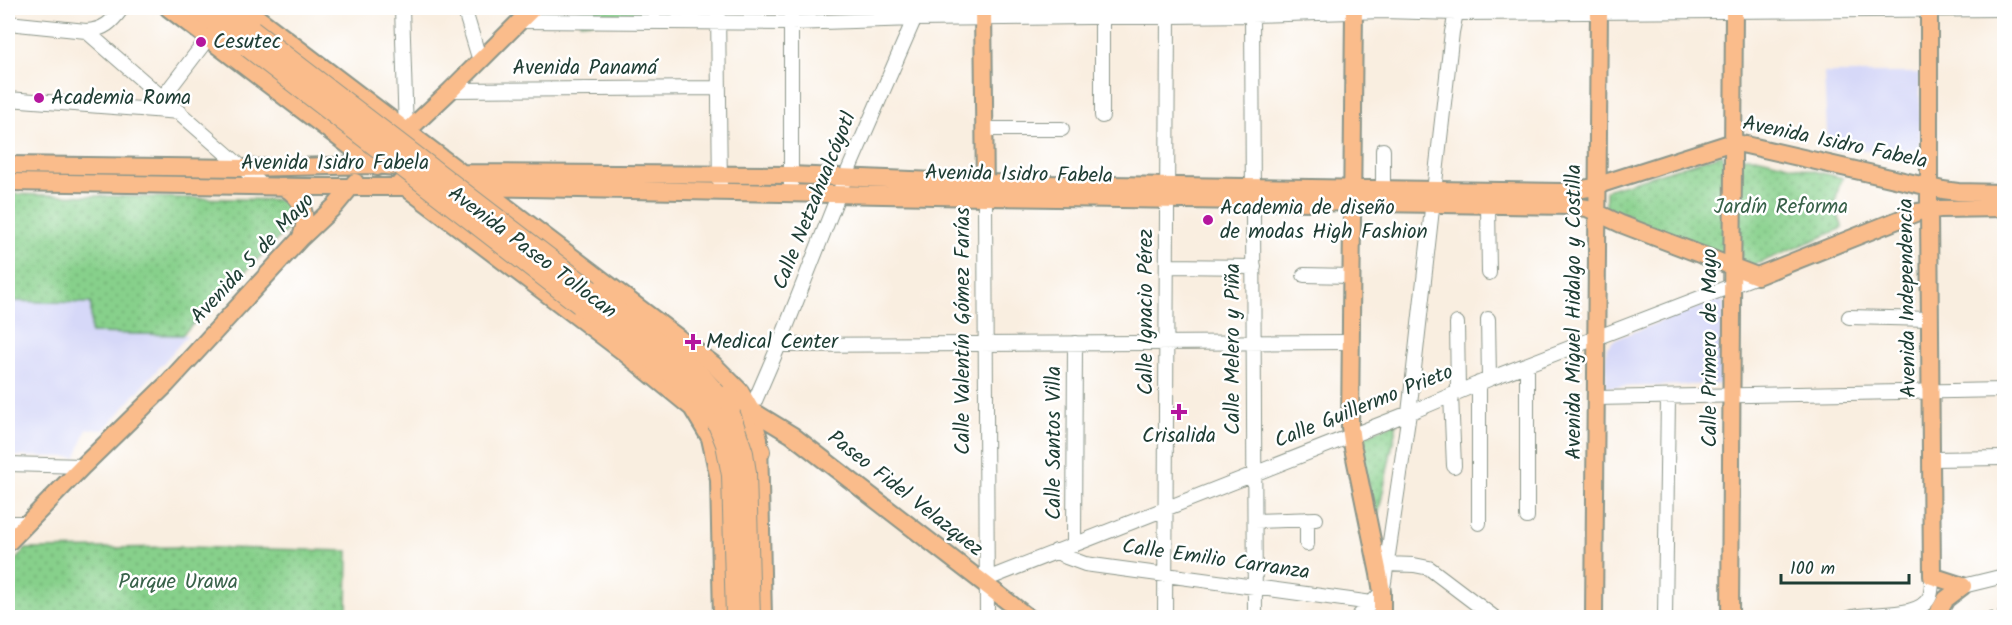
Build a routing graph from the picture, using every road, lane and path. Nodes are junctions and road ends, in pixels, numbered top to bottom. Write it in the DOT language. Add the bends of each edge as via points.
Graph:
graph roads {
  1 [pos="122,8"];
  2 [pos="168,8"];
  3 [pos="196,8"];
  4 [pos="222,8"];
  5 [pos="245,8"];
  6 [pos="404,8"];
  7 [pos="464,8"];
  8 [pos="533,8"];
  9 [pos="791,8"];
  10 [pos="1929,8"];
  11 [pos="1734,9"];
  12 [pos="2004,9"];
  13 [pos="1354,10"];
  14 [pos="1456,10"];
  15 [pos="1599,10"];
  16 [pos="1252,11"];
  17 [pos="1167,12"];
  18 [pos="917,13"];
  19 [pos="983,13"];
  20 [pos="718,14"];
  21 [pos="1102,17"];
  22 [pos="520,21"];
  23 [pos="8,23"];
  24 [pos="791,23"];
  25 [pos="86,32"];
  26 [pos="208,38"];
  27 [pos="250,38"];
  28 [pos="480,61"];
  29 [pos="718,88"];
  30 [pos="451,90"];
  31 [pos="163,97"];
  32 [pos="8,99"];
  33 [pos="370,101"];
  34 [pos="180,112"];
  35 [pos="1102,117"];
  36 [pos="984,129"];
  37 [pos="1062,129"];
  38 [pos="406,131"];
  39 [pos="344,142"];
  40 [pos="1733,142"];
  41 [pos="1383,150"];
  42 [pos="8,165"];
  43 [pos="374,165"];
  44 [pos="356,166"];
  45 [pos="244,168"];
  46 [pos="462,173"];
  47 [pos="124,175"];
  48 [pos="790,175"];
  49 [pos="152,176"];
  50 [pos="845,178"];
  51 [pos="8,182"];
  52 [pos="720,184"];
  53 [pos="262,185"];
  54 [pos="281,186"];
  55 [pos="404,186"];
  56 [pos="1598,186"];
  57 [pos="350,187"];
  58 [pos="479,187"];
  59 [pos="1929,187"];
  60 [pos="521,188"];
  61 [pos="1383,189"];
  62 [pos="985,190"];
  63 [pos="791,193"];
  64 [pos="1167,193"];
  65 [pos="2004,193"];
  66 [pos="839,194"];
  67 [pos="1254,194"];
  68 [pos="1352,195"];
  69 [pos="1433,197"];
  70 [pos="1488,205"];
  71 [pos="506,207"];
  72 [pos="2004,208"];
  73 [pos="1929,210"];
  74 [pos="1597,213"];
  75 [pos="471,238"];
  76 [pos="300,239"];
  77 [pos="1167,266"];
  78 [pos="1733,266"];
  79 [pos="1254,267"];
  80 [pos="1490,273"];
  81 [pos="1304,275"];
  82 [pos="1351,276"];
  83 [pos="1757,276"];
  84 [pos="1733,286"];
  85 [pos="585,297"];
  86 [pos="1850,317"];
  87 [pos="1488,319"];
  88 [pos="1930,319"];
  89 [pos="1457,322"];
  90 [pos="1597,337"];
  91 [pos="1254,342"];
  92 [pos="1350,342"];
  93 [pos="1075,343"];
  94 [pos="1167,343"];
  95 [pos="986,344"];
  96 [pos="779,345"];
  97 [pos="639,348"];
  98 [pos="1527,365"];
  99 [pos="700,376"];
  100 [pos="1484,381"];
  101 [pos="2004,390"];
  102 [pos="1932,391"];
  103 [pos="1454,393"];
  104 [pos="1732,395"];
  105 [pos="1668,397"];
  106 [pos="1596,398"];
  107 [pos="687,403"];
  108 [pos="751,410"];
  109 [pos="1409,413"];
  110 [pos="724,419"];
  111 [pos="1351,436"];
  112 [pos="760,451"];
  113 [pos="2004,458"];
  114 [pos="1932,459"];
  115 [pos="8,464"];
  116 [pos="83,466"];
  117 [pos="1454,466"];
  118 [pos="1255,473"];
  119 [pos="1166,507"];
  120 [pos="1527,517"];
  121 [pos="1255,521"];
  122 [pos="8,523"];
  123 [pos="27,523"];
  124 [pos="1479,523"];
  125 [pos="8,543"];
  126 [pos="1074,544"];
  127 [pos="1307,544"];
  128 [pos="1056,551"];
  129 [pos="1386,564"];
  130 [pos="1166,574"];
  131 [pos="2004,576"];
  132 [pos="987,582"];
  133 [pos="1932,583"];
  134 [pos="1964,586"];
  135 [pos="1255,587"];
  136 [pos="1377,598"];
  137 [pos="722,610"];
  138 [pos="759,616"];
  139 [pos="1729,617"];
  140 [pos="736,618"];
  141 [pos="987,618"];
  142 [pos="1029,618"];
  143 [pos="1165,618"];
  144 [pos="1255,618"];
  145 [pos="1357,618"];
  146 [pos="1382,618"];
  147 [pos="1494,618"];
  148 [pos="1594,618"];
  149 [pos="1665,618"];
  150 [pos="1849,618"];
  151 [pos="1935,618"];
  1 -- 25 [label="street" via="104,28"];
  2 -- 26 [label="main road, Avenida Paseo Tollocan"];
  3 -- 27 [label="highway, Avenida Paseo Tollocan"];
  4 -- 27 [label="highway, Avenida Paseo Tollocan"];
  5 -- 33 [label="main road, Avenida Paseo Tollocan"];
  6 -- 38 [label="street"];
  7 -- 28 [label="street"];
  8 -- 22 [label="main road, Avenida 5 de Mayo"];
  9 -- 24 [label="street"];
  10 -- 11 [label="street"];
  10 -- 12 [label="street"];
  10 -- 59 [label="main road, Avenida Independencia"];
  11 -- 15 [label="street"];
  11 -- 40 [label="main road, Calle Primero de Mayo"];
  13 -- 14 [label="street"];
  13 -- 16 [label="street"];
  13 -- 68 [label="main road"];
  14 -- 15 [label="street"];
  14 -- 69 [label="street"];
  15 -- 56 [label="main road, Avenida Miguel Hidalgo y Costilla"];
  16 -- 17 [label="street"];
  16 -- 67 [label="street, Calle Melero y Piña"];
  17 -- 21 [label="street"];
  17 -- 64 [label="street, Calle Ignacio Pérez"];
  18 -- 19 [label="street"];
  18 -- 24 [label="street"];
  18 -- 50 [label="street, Calle Netzahualcóyotl"];
  19 -- 21 [label="street"];
  19 -- 36 [label="main road, Calle Valentín Gómez Farías"];
  20 -- 22 [label="street"];
  20 -- 24 [label="street"];
  20 -- 29 [label="street"];
  21 -- 35 [label="street"];
  22 -- 28 [label="main road, Avenida 5 de Mayo"];
  23 -- 25 [label="street"];
  24 -- 48 [label="street"];
  25 -- 31 [label="street"];
  26 -- 31 [label="street"];
  26 -- 39 [label="main road, Avenida Paseo Tollocan"];
  27 -- 85 [label="highway, Avenida Paseo Tollocan, bridge"];
  28 -- 30 [label="main road, Avenida 5 de Mayo"];
  29 -- 30 [label="street, Avenida Panamá"];
  29 -- 52 [label="street"];
  30 -- 38 [label="main road, Avenida 5 de Mayo"];
  31 -- 34 [label="street"];
  32 -- 34 [label="street"];
  33 -- 38 [label="main road, Avenida Paseo Tollocan"];
  33 -- 39 [label="main road" via="374,118 367,132"];
  34 -- 45 [label="street"];
  36 -- 37 [label="street"];
  36 -- 62 [label="main road, Calle Valentín Gómez Farías"];
  38 -- 43 [label="main road, Avenida 5 de Mayo"];
  38 -- 46 [label="main road, Avenida Paseo Tollocan"];
  39 -- 43 [label="main road, Avenida Paseo Tollocan"];
  39 -- 44 [label="main road" via="354,155"];
  40 -- 56 [label="main road, Avenida Isidro Fabela"];
  40 -- 59 [label="main road, Avenida Isidro Fabela"];
  40 -- 78 [label="main road, Calle Primero de Mayo"];
  41 -- 61 [label="street"];
  42 -- 47 [label="main road, Avenida Isidro Fabela"];
  43 -- 44 [label="main road, Avenida Isidro Fabela"];
  43 -- 46 [label="main road, Avenida Isidro Fabela"];
  43 -- 55 [label="main road, Avenida Paseo Tollocan"];
  43 -- 57 [label="main road, Avenida 5 de Mayo"];
  44 -- 45 [label="main road, Avenida Isidro Fabela"];
  44 -- 57 [label="main road"];
  45 -- 49 [label="main road, Avenida Isidro Fabela"];
  45 -- 53 [label="street"];
  46 -- 52 [label="main road, Avenida Isidro Fabela"];
  46 -- 58 [label="main road, Avenida Paseo Tollocan"];
  47 -- 49 [label="main road, Avenida Isidro Fabela"];
  47 -- 51 [label="main road, Avenida Isidro Fabela"];
  48 -- 50 [label="main road, Avenida Isidro Fabela"];
  48 -- 52 [label="main road, Avenida Isidro Fabela"];
  48 -- 63 [label="street"];
  49 -- 53 [label="main road, Avenida Isidro Fabela"];
  50 -- 62 [label="main road, Avenida Isidro Fabela"];
  50 -- 66 [label="street, Calle Netzahualcóyotl"];
  52 -- 60 [label="main road, Avenida Isidro Fabela"];
  52 -- 63 [label="main road, Avenida Isidro Fabela"];
  53 -- 54 [label="main road, Avenida Isidro Fabela"];
  54 -- 57 [label="main road, Avenida Isidro Fabela"];
  54 -- 76 [label="main road" via="302,205 305,219"];
  55 -- 57 [label="main road, Avenida Isidro Fabela"];
  55 -- 58 [label="main road, Avenida Isidro Fabela"];
  55 -- 75 [label="main road, Avenida Paseo Tollocan"];
  56 -- 69 [label="main road, Avenida Isidro Fabela" via="1571,192"];
  56 -- 74 [label="main road, Avenida Miguel Hidalgo y Costilla"];
  57 -- 76 [label="main road, Avenida 5 de Mayo"];
  58 -- 60 [label="main road, Avenida Isidro Fabela"];
  58 -- 71 [label="main road, Avenida Paseo Tollocan"];
  59 -- 65 [label="main road, Avenida Isidro Fabela"];
  59 -- 73 [label="main road, Avenida Independencia"];
  60 -- 71 [label="main road"];
  61 -- 68 [label="main road, Avenida Isidro Fabela"];
  61 -- 69 [label="main road, Avenida Isidro Fabela"];
  62 -- 64 [label="main road, Avenida Isidro Fabela"];
  62 -- 66 [label="main road, Avenida Isidro Fabela"];
  62 -- 95 [label="street, Calle Valentín Gómez Farías"];
  63 -- 66 [label="main road, Avenida Isidro Fabela"];
  64 -- 67 [label="main road, Avenida Isidro Fabela"];
  64 -- 77 [label="street, Calle Ignacio Pérez"];
  66 -- 96 [label="street, Calle Netzahualcóyotl"];
  67 -- 68 [label="main road, Avenida Isidro Fabela"];
  67 -- 79 [label="street, Calle Melero y Piña"];
  68 -- 69 [label="main road, Avenida Isidro Fabela"];
  68 -- 82 [label="main road"];
  69 -- 70 [label="main road, Avenida Isidro Fabela"];
  69 -- 109 [label="street"];
  70 -- 74 [label="main road, Avenida Isidro Fabela" via="1573,206"];
  70 -- 80 [label="street"];
  71 -- 75 [label="main road" via="489,203 475,212 469,226"];
  71 -- 108 [label="main road, Avenida Paseo Tollocan" via="713,364 740,391"];
  72 -- 73 [label="main road"];
  73 -- 83 [label="main road"];
  73 -- 88 [label="main road, Avenida Independencia"];
  74 -- 78 [label="main road, Avenida Isidro Fabela"];
  74 -- 90 [label="main road, Avenida Miguel Hidalgo y Costilla"];
  75 -- 107 [label="main road, Avenida Paseo Tollocan"];
  76 -- 116 [label="main road, Avenida 5 de Mayo" via="166,386"];
  77 -- 79 [label="street"];
  77 -- 94 [label="street, Calle Ignacio Pérez"];
  78 -- 83 [label="main road, Avenida Isidro Fabela"];
  78 -- 84 [label="main road, Calle Primero de Mayo"];
  79 -- 91 [label="street, Calle Melero y Piña"];
  81 -- 82 [label="street"];
  82 -- 92 [label="main road"];
  83 -- 84 [label="street, Calle Guillermo Prieto"];
  84 -- 90 [label="street, Calle Guillermo Prieto"];
  84 -- 104 [label="main road, Calle Primero de Mayo"];
  85 -- 97 [label="highway, Avenida Paseo Tollocan"];
  85 -- 99 [label="highway, Avenida Paseo Tollocan"];
  86 -- 88 [label="street"];
  87 -- 100 [label="street"];
  88 -- 102 [label="main road, Avenida Independencia"];
  89 -- 103 [label="street"];
  90 -- 98 [label="street, Calle Guillermo Prieto"];
  90 -- 106 [label="main road, Avenida Miguel Hidalgo y Costilla"];
  91 -- 92 [label="street"];
  91 -- 94 [label="street"];
  91 -- 118 [label="street, Calle Melero y Piña"];
  92 -- 111 [label="main road"];
  93 -- 94 [label="street"];
  93 -- 95 [label="street"];
  93 -- 126 [label="street, Calle Santos Villa"];
  94 -- 119 [label="street, Calle Ignacio Pérez"];
  95 -- 96 [label="street"];
  95 -- 132 [label="street, Calle Valentín Gómez Farías"];
  96 -- 108 [label="street, Calle Netzahualcóyotl"];
  97 -- 107 [label="highway"];
  97 -- 110 [label="highway, Avenida Paseo Tollocan"];
  98 -- 100 [label="street, Calle Guillermo Prieto"];
  98 -- 120 [label="street"];
  99 -- 110 [label="highway, Avenida Paseo Tollocan" via="717,394"];
  99 -- 112 [label="highway" via="721,386 732,398"];
  100 -- 103 [label="street, Calle Guillermo Prieto"];
  100 -- 124 [label="street"];
  101 -- 102 [label="street"];
  102 -- 104 [label="street"];
  102 -- 114 [label="main road, Avenida Independencia"];
  103 -- 109 [label="street, Calle Guillermo Prieto"];
  103 -- 117 [label="street"];
  104 -- 105 [label="street"];
  104 -- 139 [label="main road, Calle Primero de Mayo"];
  105 -- 106 [label="street"];
  105 -- 149 [label="street"];
  106 -- 148 [label="main road, Avenida Miguel Hidalgo y Costilla"];
  107 -- 137 [label="main road, Avenida Paseo Tollocan" via="706,429 718,470"];
  108 -- 112 [label="main road, Avenida Paseo Tollocan"];
  108 -- 132 [label="main road, Paseo Fidel Velazquez" via="792,435"];
  109 -- 111 [label="street, Calle Guillermo Prieto"];
  109 -- 129 [label="street"];
  110 -- 138 [label="highway, Avenida Paseo Tollocan, bridge" via="743,453 747,473"];
  110 -- 140 [label="highway, Avenida Paseo Tollocan, bridge" via="732,475"];
  111 -- 118 [label="street, Calle Guillermo Prieto"];
  111 -- 136 [label="main road"];
  112 -- 138 [label="main road, Avenida Paseo Tollocan"];
  113 -- 114 [label="street"];
  114 -- 133 [label="main road, Avenida Independencia"];
  115 -- 116 [label="street"];
  116 -- 123 [label="main road, Avenida 5 de Mayo"];
  118 -- 119 [label="street, Calle Guillermo Prieto"];
  118 -- 121 [label="street, Calle Melero y Piña"];
  119 -- 126 [label="street, Calle Guillermo Prieto"];
  119 -- 130 [label="street, Calle Ignacio Pérez"];
  121 -- 127 [label="street" via="1312,519"];
  121 -- 135 [label="street, Calle Melero y Piña"];
  122 -- 123 [label="street"];
  123 -- 125 [label="main road, Avenida 5 de Mayo"];
  126 -- 128 [label="street, Calle Guillermo Prieto"];
  128 -- 130 [label="street, Calle Emilio Carranza" via="1085,564"];
  128 -- 132 [label="street, Calle Guillermo Prieto"];
  129 -- 136 [label="street"];
  129 -- 147 [label="street" via="1429,568"];
  130 -- 135 [label="street, Calle Emilio Carranza"];
  130 -- 143 [label="street, Calle Ignacio Pérez"];
  131 -- 134 [label="street"];
  132 -- 141 [label="street, Calle Valentín Gómez Farías"];
  132 -- 142 [label="main road, Paseo Fidel Velazquez"];
  133 -- 134 [label="main road"];
  133 -- 150 [label="street" via="1926,602 1912,611"];
  134 -- 151 [label="main road" via="1946,599"];
  135 -- 136 [label="street, Calle Emilio Carranza"];
  135 -- 144 [label="street, Calle Melero y Piña"];
  136 -- 145 [label="street"];
  136 -- 146 [label="main road"];
  137 -- 138 [label="main road" via="724,599 747,596 757,602"];
}
